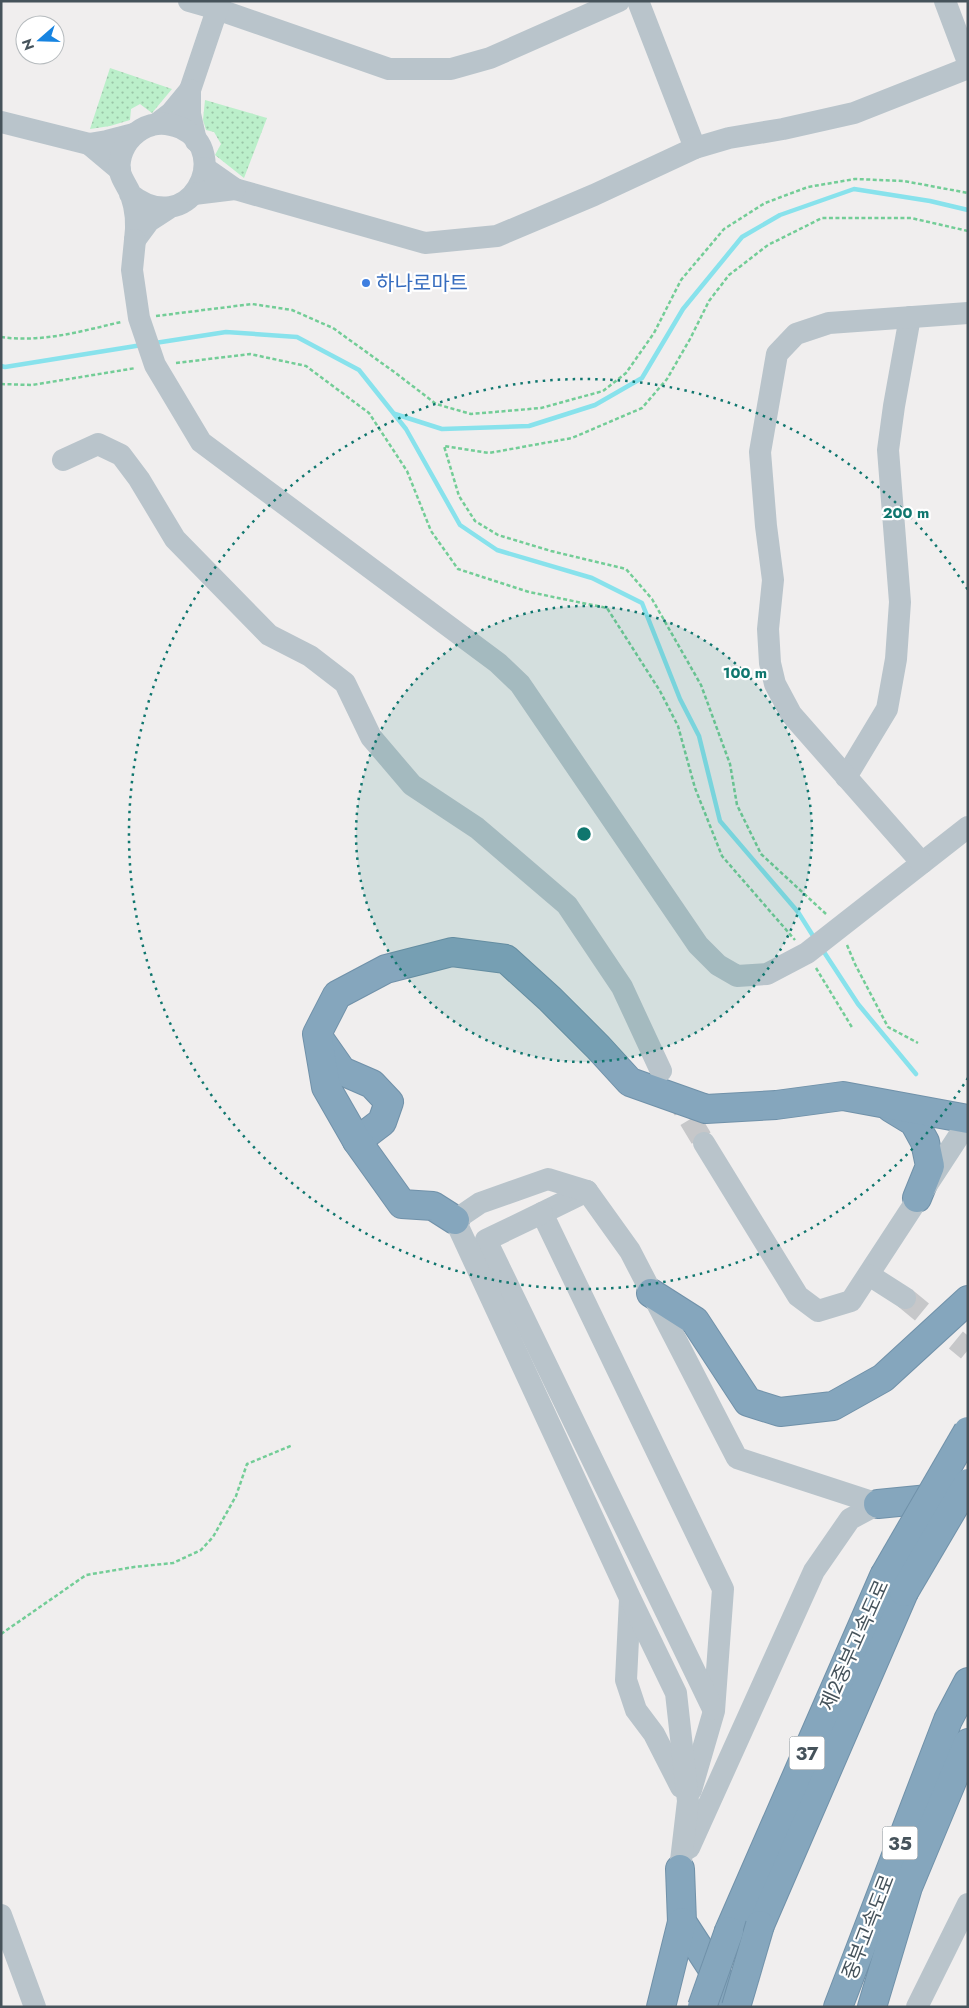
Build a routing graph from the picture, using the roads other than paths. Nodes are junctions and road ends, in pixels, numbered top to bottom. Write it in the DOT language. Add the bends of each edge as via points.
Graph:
graph roads {
  1 [pos="188,1"];
  2 [pos="620,1"];
  3 [pos="638,1"];
  4 [pos="945,1"];
  5 [pos="219,5"];
  6 [pos="968,62"];
  7 [pos="968,68"];
  8 [pos="190,90"];
  9 [pos="1,122"];
  10 [pos="158,123"];
  11 [pos="134,134"];
  12 [pos="196,140"];
  13 [pos="89,144"];
  14 [pos="696,148"];
  15 [pos="204,168"];
  16 [pos="120,170"];
  17 [pos="235,189"];
  18 [pos="130,194"];
  19 [pos="194,194"];
  20 [pos="169,208"];
  21 [pos="135,240"];
  22 [pos="968,313"];
  23 [pos="910,317"];
  24 [pos="63,460"];
  25 [pos="846,777"];
  26 [pos="968,827"];
  27 [pos="922,863"];
  28 [pos="317,1034"];
  29 [pos="661,1071"];
  30 [pos="886,1104"];
  31 [pos="968,1120"];
  32 [pos="357,1140"];
  33 [pos="704,1143"];
  34 [pos="587,1191"];
  35 [pos="917,1198"];
  36 [pos="542,1213"];
  37 [pos="455,1220"];
  38 [pos="869,1275"];
  39 [pos="651,1293"];
  40 [pos="905,1298"];
  41 [pos="968,1300"];
  42 [pos="968,1431"];
  43 [pos="968,1482"];
  44 [pos="968,1495"];
  45 [pos="878,1504"];
  46 [pos="894,1584"];
  47 [pos="630,1598"];
  48 [pos="968,1682"];
  49 [pos="714,1711"];
  50 [pos="968,1743"];
  51 [pos="688,1801"];
  52 [pos="680,1869"];
  53 [pos="968,1904"];
  54 [pos="1,1915"];
  55 [pos="682,1922"];
  56 [pos="35,2007"];
  57 [pos="661,2007"];
  58 [pos="702,2007"];
  59 [pos="736,2007"];
  60 [pos="838,2007"];
  61 [pos="872,2007"];
  62 [pos="917,2007"];
  1 -- 5 [label="street"];
  2 -- 5 [label="street" via="490,58 451,69 415,70 390,68"];
  3 -- 14 [label="street"];
  4 -- 6 [label="street"];
  5 -- 8 [label="street"];
  7 -- 14 [label="street" via="854,113 729,138"];
  8 -- 10 [label="street"];
  8 -- 12 [label="street" via="190,114"];
  9 -- 13 [label="street"];
  10 -- 11 [label="street" via="145,126"];
  10 -- 12 [label="street" via="173,124"];
  11 -- 13 [label="street"];
  11 -- 16 [label="street" via="121,156"];
  12 -- 15 [label="street" via="204,158"];
  13 -- 16 [label="street"];
  14 -- 17 [label="street" via="497,236 425,243"];
  15 -- 17 [label="street"];
  15 -- 19 [label="street" via="202,182"];
  16 -- 18 [label="street"];
  17 -- 19 [label="street"];
  18 -- 20 [label="street" via="155,208"];
  18 -- 21 [label="street" via="136,226"];
  19 -- 20 [label="street"];
  20 -- 21 [label="street" via="149,221"];
  21 -- 27 [label="street" via="132,270 139,318 155,365 201,442 498,663 520,684 698,945 718,965 737,976 767,974 807,953"];
  22 -- 23 [label="street"];
  23 -- 25 [label="street" via="888,450 900,602 896,659 887,709"];
  23 -- 25 [label="street" via="829,323 796,334 776,354 760,452 773,580 768,629 775,684 791,714"];
  24 -- 29 [label="street" via="98,444 121,455 175,539 269,635 310,656 344,682 371,737 412,785 477,828 567,905 622,987"];
  25 -- 27 [label="street"];
  26 -- 27 [label="street"];
  28 -- 30 [label="highway" via="337,995 386,969 452,952 506,959 550,999 630,1082 706,1110 843,1096"];
  28 -- 32 [label="highway" via="326,1087"];
  28 -- 32 [label="highway" via="342,1071 372,1084 388,1102 382,1122"];
  30 -- 31 [label="highway"];
  30 -- 35 [label="highway" via="914,1122 925,1142 930,1166"];
  31 -- 35 [label="street"];
  32 -- 37 [label="highway" via="402,1204 433,1206"];
  33 -- 38 [label="street" via="798,1296 818,1311 851,1301"];
  34 -- 36 [label="street"];
  34 -- 37 [label="street" via="548,1179 480,1203"];
  34 -- 39 [label="street" via="630,1251"];
  35 -- 38 [label="street"];
  36 -- 49 [label="street" via="723,1589"];
  36 -- 49 [label="street" via="486,1240"];
  37 -- 47 [label="street"];
  38 -- 40 [label="street"];
  39 -- 41 [label="highway" via="695,1321 748,1402 780,1412 833,1406 883,1378"];
  39 -- 45 [label="street" via="737,1458"];
  42 -- 46 [label="highway, 제2중부고속도로 / 37, bridge"];
  43 -- 46 [label="highway, 제2중부고속도로 / 37, bridge"];
  44 -- 45 [label="highway"];
  45 -- 52 [label="street" via="850,1519 814,1571"];
  46 -- 58 [label="highway, 제2중부고속도로 / 37, bridge" via="729,1931"];
  46 -- 59 [label="highway, 제2중부고속도로 / 37, bridge" via="760,1926"];
  47 -- 51 [label="street" via="676,1693"];
  47 -- 51 [label="street" via="626,1680 636,1710 654,1734"];
  48 -- 60 [label="highway, 중부고속도로 / 35" via="948,1720"];
  49 -- 51 [label="street"];
  50 -- 61 [label="highway, 중부고속도로 / 35" via="908,1887"];
  51 -- 52 [label="street"];
  52 -- 55 [label="highway"];
  53 -- 62 [label="street"];
  54 -- 56 [label="street"];
  55 -- 57 [label="highway"];
  55 -- 59 [label="highway"];
}
